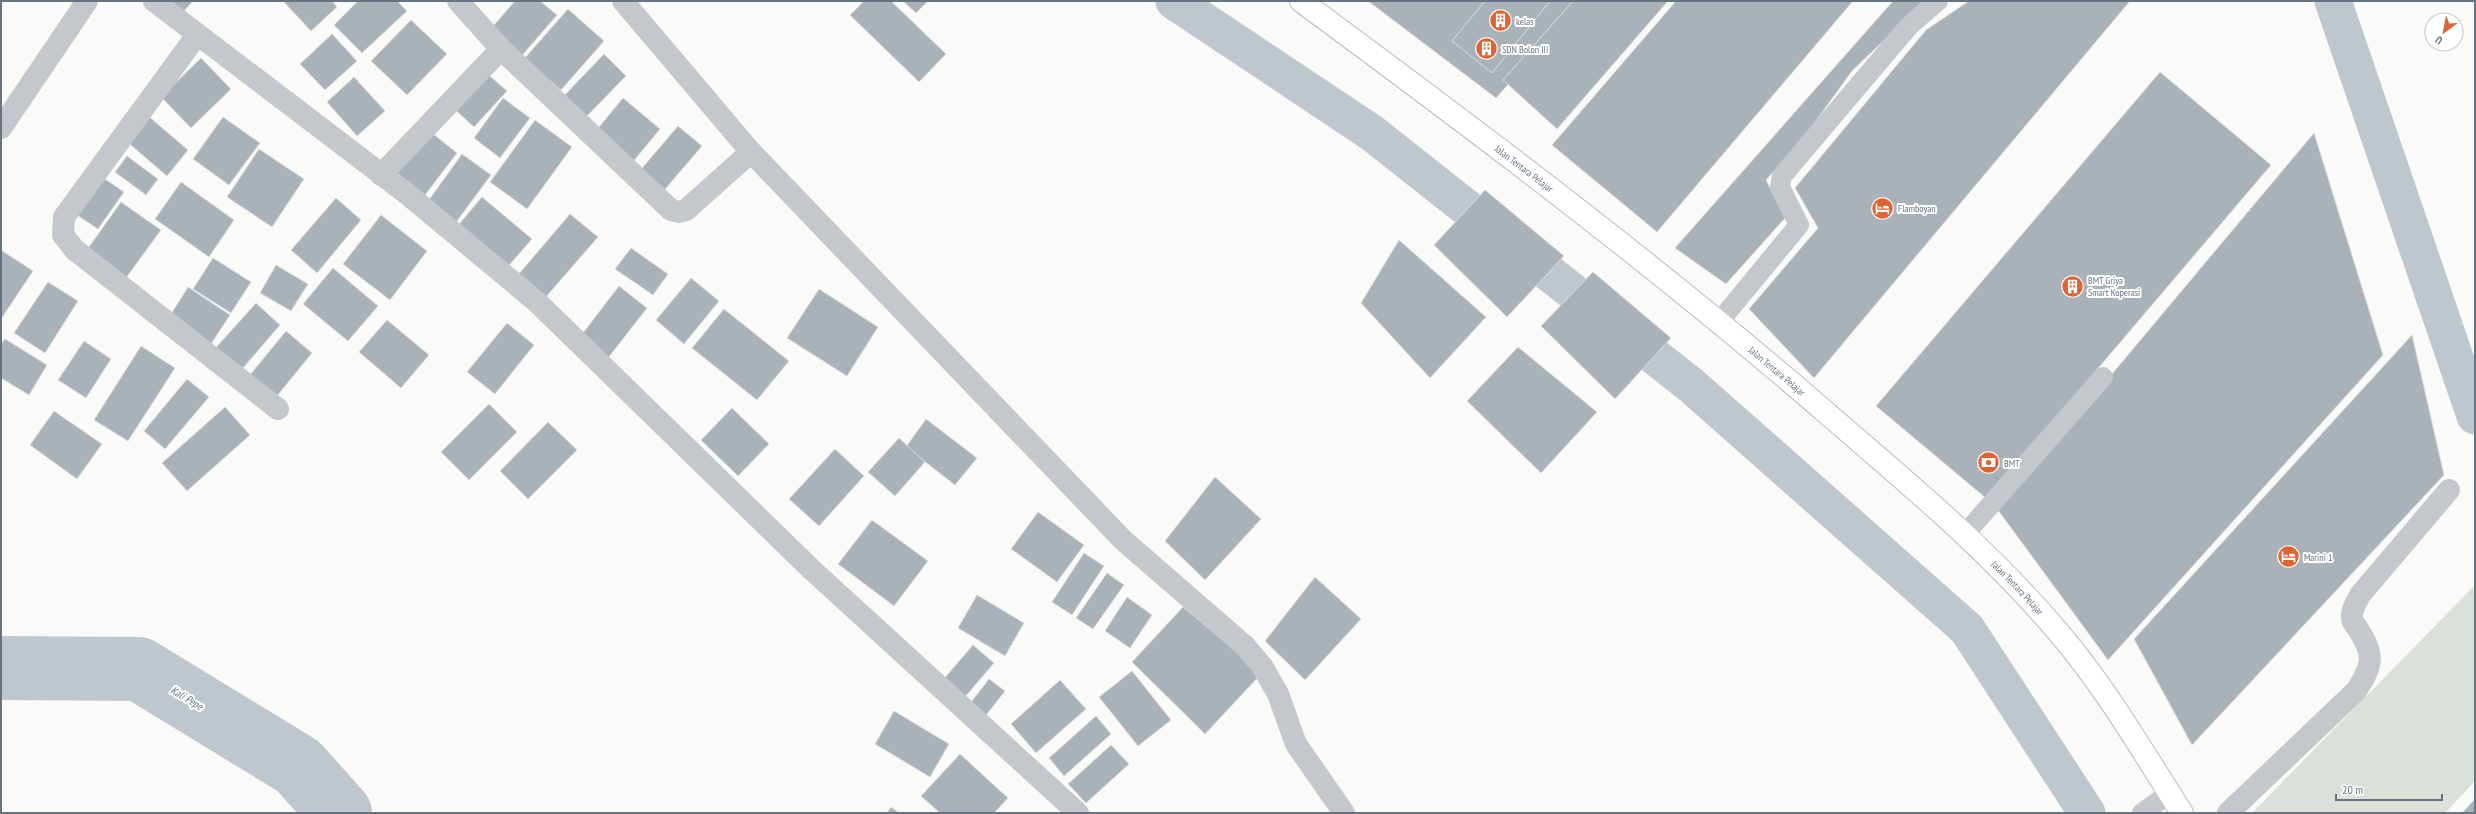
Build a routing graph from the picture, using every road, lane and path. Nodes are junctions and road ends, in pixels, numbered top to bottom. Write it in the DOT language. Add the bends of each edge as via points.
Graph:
graph roads {
  1 [pos="87,1"];
  2 [pos="154,1"];
  3 [pos="458,1"];
  4 [pos="624,1"];
  5 [pos="1301,1"];
  6 [pos="1938,1"];
  7 [pos="197,34"];
  8 [pos="501,49"];
  9 [pos="1,128"];
  10 [pos="750,152"];
  11 [pos="381,175"];
  12 [pos="1719,322"];
  13 [pos="2103,377"];
  14 [pos="278,409"];
  15 [pos="2449,490"];
  16 [pos="1965,534"];
  17 [pos="2169,794"];
  18 [pos="1078,813"];
  19 [pos="1344,813"];
  20 [pos="2142,813"];
  21 [pos="2182,813"];
  22 [pos="2228,813"];
  1 -- 9 [label="street"];
  2 -- 7 [label="street"];
  3 -- 8 [label="street"];
  4 -- 10 [label="street"];
  5 -- 12 [label="main road, Jalan Tentara Pelajar" via="1516,160"];
  6 -- 12 [label="lane" via="1909,26 1782,176 1780,188 1799,225"];
  7 -- 11 [label="street"];
  7 -- 14 [label="street" via="64,217 63,235 75,250"];
  8 -- 10 [label="street" via="671,210 686,210"];
  8 -- 11 [label="street"];
  10 -- 19 [label="street" via="1123,540 1245,646 1262,666 1278,694 1296,744"];
  11 -- 18 [label="street" via="537,302 811,569"];
  12 -- 16 [label="main road, Jalan Tentara Pelajar" via="1815,402"];
  13 -- 16 [label="lane"];
  15 -- 22 [label="street" via="2360,595 2353,608 2352,621 2369,646 2371,657 2365,677 2356,691"];
  16 -- 17 [label="main road, Jalan Tentara Pelajar" via="2060,634 2116,710"];
  17 -- 20 [label="lane"];
  17 -- 21 [label="main road, Jalan Tentara Pelajar"];
}
